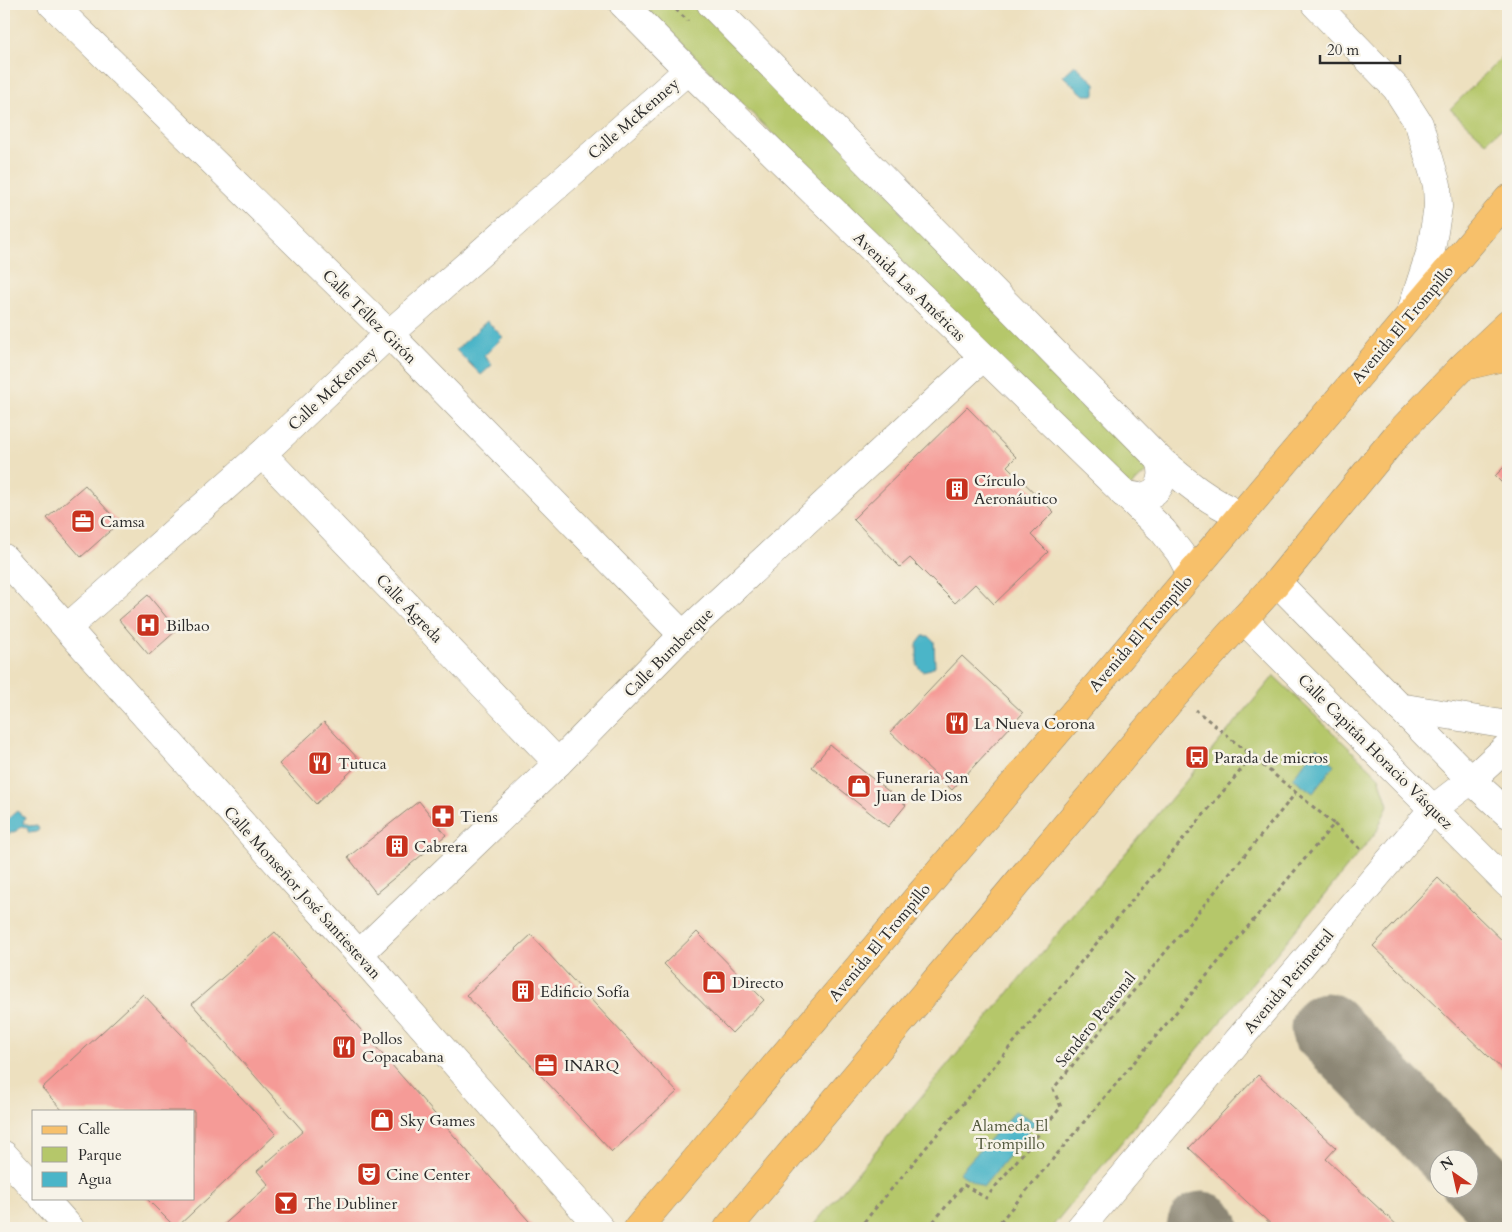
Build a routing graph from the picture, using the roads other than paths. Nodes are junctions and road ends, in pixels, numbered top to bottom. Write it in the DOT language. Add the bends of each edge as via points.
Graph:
graph roads {
  1 [pos="52,4"];
  2 [pos="623,4"];
  3 [pos="711,4"];
  4 [pos="1315,4"];
  5 [pos="688,70"];
  6 [pos="1508,199"];
  7 [pos="1410,315"];
  8 [pos="1508,324"];
  9 [pos="389,334"];
  10 [pos="1508,356"];
  11 [pos="983,357"];
  12 [pos="1463,366"];
  13 [pos="262,454"];
  14 [pos="1160,460"];
  15 [pos="1123,492"];
  16 [pos="1241,515"];
  17 [pos="4,558"];
  18 [pos="1191,574"];
  19 [pos="1277,582"];
  20 [pos="1243,618"];
  21 [pos="67,628"];
  22 [pos="683,635"];
  23 [pos="1399,707"];
  24 [pos="1508,725"];
  25 [pos="1508,746"];
  26 [pos="558,763"];
  27 [pos="1471,780"];
  28 [pos="1433,809"];
  29 [pos="1508,814"];
  30 [pos="1508,884"];
  31 [pos="359,954"];
  32 [pos="4,1155"];
  33 [pos="32,1186"];
  34 [pos="45,1200"];
  35 [pos="70,1228"];
  36 [pos="600,1228"];
  37 [pos="638,1228"];
  38 [pos="728,1228"];
  39 [pos="1080,1228"];
  1 -- 9 [label="street, Calle Téllez Girón"];
  2 -- 5 [label="street, Avenida Las Américas"];
  3 -- 14 [label="street"];
  4 -- 7 [label="street" via="1396,88 1419,124 1437,185 1438,207 1431,250"];
  5 -- 9 [label="street, Calle McKenney"];
  5 -- 11 [label="street, Avenida Las Américas"];
  6 -- 7 [label="main road, Avenida El Trompillo"];
  7 -- 16 [label="main road, Avenida El Trompillo"];
  8 -- 12 [label="main road"];
  9 -- 13 [label="street, Calle McKenney"];
  9 -- 22 [label="street, Calle Téllez Girón"];
  10 -- 12 [label="main road"];
  11 -- 15 [label="street, Avenida Las Américas"];
  11 -- 22 [label="street, Calle Bumberque"];
  12 -- 19 [label="main road" via="1397,435"];
  13 -- 21 [label="street, Calle McKenney"];
  13 -- 26 [label="street, Calle Ágreda"];
  14 -- 15 [label="street" via="1164,471 1162,482 1155,491 1134,497"];
  14 -- 16 [label="street" via="1197,492"];
  15 -- 18 [label="street, Avenida Las Américas" via="1163,531"];
  16 -- 18 [label="main road, Avenida El Trompillo"];
  17 -- 21 [label="street, Calle Monseñor José Santiestevan"];
  18 -- 37 [label="main road, Avenida El Trompillo"];
  19 -- 20 [label="main road"];
  19 -- 23 [label="street"];
  20 -- 28 [label="street, Calle Capitán Horacio Vásquez"];
  20 -- 38 [label="main road"];
  21 -- 31 [label="street, Calle Monseñor José Santiestevan"];
  22 -- 26 [label="street, Calle Bumberque"];
  23 -- 24 [label="street"];
  23 -- 27 [label="street"];
  25 -- 27 [label="street, Avenida Perimetral"];
  26 -- 31 [label="street, Calle Bumberque"];
  27 -- 28 [label="street, Avenida Perimetral"];
  27 -- 29 [label="street"];
  28 -- 30 [label="street, Calle Capitán Horacio Vásquez"];
  28 -- 39 [label="street, Avenida Perimetral"];
  31 -- 36 [label="street, Calle Monseñor José Santiestevan"];
  32 -- 33 [label="street"];
  34 -- 35 [label="street"];
}
